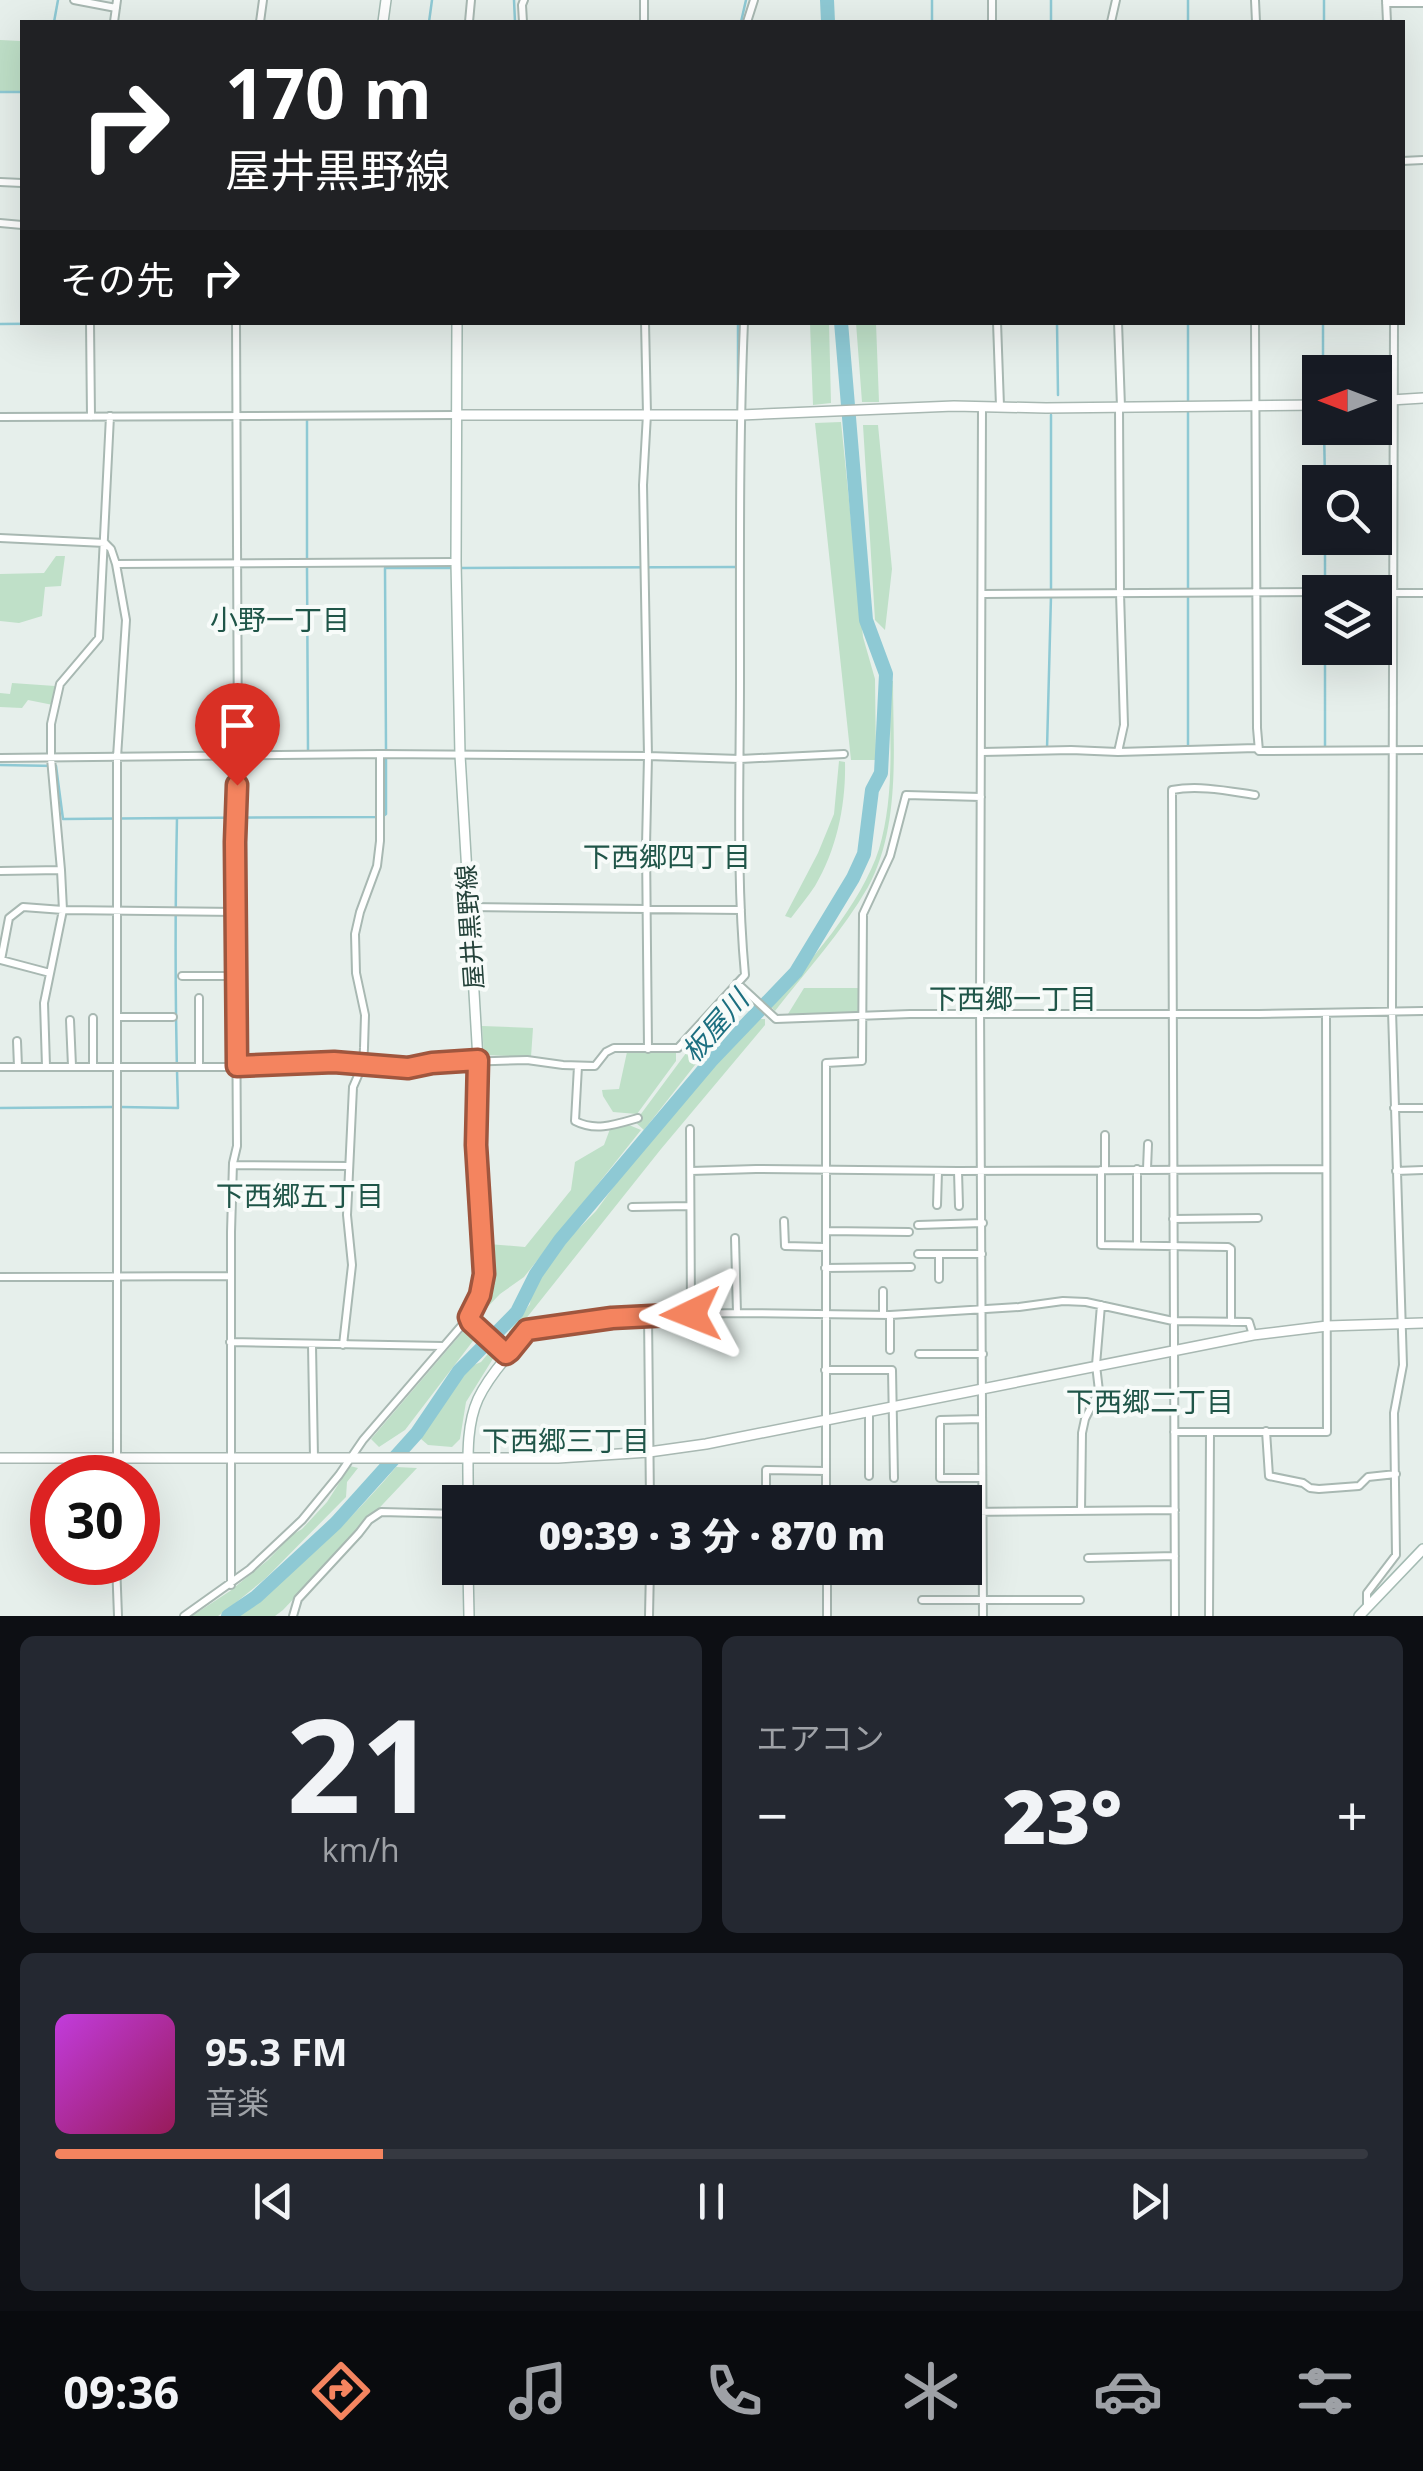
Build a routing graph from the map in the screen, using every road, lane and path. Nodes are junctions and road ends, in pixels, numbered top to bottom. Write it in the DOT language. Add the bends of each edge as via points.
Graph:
graph roads {
  1 [pos="74,0"];
  2 [pos="1386,1"];
  3 [pos="1423,3"];
  4 [pos="117,4"];
  5 [pos="90,325"];
  6 [pos="456,325"];
  7 [pos="645,325"];
  8 [pos="744,325"];
  9 [pos="998,325"];
  10 [pos="1118,325"];
  11 [pos="1255,325"];
  12 [pos="1394,325"];
  13 [pos="236,326"];
  14 [pos="1423,398"];
  15 [pos="1394,400"];
  16 [pos="1256,404"];
  17 [pos="1302,405"];
  18 [pos="982,406"];
  19 [pos="1000,406"];
  20 [pos="1120,407"];
  21 [pos="458,414"];
  22 [pos="646,414"];
  23 [pos="237,415"];
  24 [pos="741,415"];
  25 [pos="110,416"];
  26 [pos="0,417"];
  27 [pos="91,417"];
  28 [pos="0,538"];
  29 [pos="105,543"];
  30 [pos="236,562"];
  31 [pos="456,562"];
  32 [pos="116,564"];
  33 [pos="1256,592"];
  34 [pos="1302,592"];
  35 [pos="1120,593"];
  36 [pos="1394,593"];
  37 [pos="1423,593"];
  38 [pos="983,594"];
  39 [pos="1258,750"];
  40 [pos="1423,750"];
  41 [pos="1394,751"];
  42 [pos="982,752"];
  43 [pos="1118,752"];
  44 [pos="380,754"];
  45 [pos="460,754"];
  46 [pos="844,754"];
  47 [pos="648,756"];
  48 [pos="118,757"];
  49 [pos="238,757"];
  50 [pos="0,758"];
  51 [pos="50,758"];
  52 [pos="740,759"];
  53 [pos="1255,795"];
  54 [pos="981,797"];
  55 [pos="62,870"];
  56 [pos="0,871"];
  57 [pos="468,907"];
  58 [pos="646,909"];
  59 [pos="63,910"];
  60 [pos="117,910"];
  61 [pos="741,910"];
  62 [pos="236,912"];
  63 [pos="0,960"];
  64 [pos="50,973"];
  65 [pos="182,976"];
  66 [pos="236,976"];
  67 [pos="740,985"];
  68 [pos="198,998"];
  69 [pos="1392,1011"];
  70 [pos="1423,1011"];
  71 [pos="980,1013"];
  72 [pos="1174,1013"];
  73 [pos="1326,1013"];
  74 [pos="863,1016"];
  75 [pos="116,1017"];
  76 [pos="173,1017"];
  77 [pos="93,1018"];
  78 [pos="70,1020"];
  79 [pos="17,1041"];
  80 [pos="648,1049"];
  81 [pos="478,1060"];
  82 [pos="363,1064"];
  83 [pos="0,1066"];
  84 [pos="18,1066"];
  85 [pos="46,1066"];
  86 [pos="72,1066"];
  87 [pos="94,1066"];
  88 [pos="116,1066"];
  89 [pos="199,1066"];
  90 [pos="237,1066"];
  91 [pos="578,1066"];
  92 [pos="1394,1108"];
  93 [pos="1423,1108"];
  94 [pos="638,1118"];
  95 [pos="690,1130"];
  96 [pos="1105,1135"];
  97 [pos="1148,1144"];
  98 [pos="233,1165"];
  99 [pos="348,1166"];
  100 [pos="1173,1168"];
  101 [pos="1137,1169"];
  102 [pos="1148,1169"];
  103 [pos="825,1170"];
  104 [pos="982,1170"];
  105 [pos="1103,1170"];
  106 [pos="1326,1170"];
  107 [pos="1396,1170"];
  108 [pos="1423,1170"];
  109 [pos="691,1171"];
  110 [pos="938,1171"];
  111 [pos="958,1171"];
  112 [pos="937,1205"];
  113 [pos="690,1206"];
  114 [pos="959,1206"];
  115 [pos="632,1207"];
  116 [pos="1258,1218"];
  117 [pos="1173,1219"];
  118 [pos="784,1221"];
  119 [pos="982,1223"];
  120 [pos="918,1225"];
  121 [pos="826,1231"];
  122 [pos="909,1232"];
  123 [pos="735,1238"];
  124 [pos="1137,1245"];
  125 [pos="1173,1246"];
  126 [pos="825,1247"];
  127 [pos="918,1254"];
  128 [pos="939,1254"];
  129 [pos="982,1254"];
  130 [pos="911,1267"];
  131 [pos="825,1268"];
  132 [pos="0,1276"];
  133 [pos="230,1276"];
  134 [pos="117,1277"];
  135 [pos="939,1279"];
  136 [pos="883,1291"];
  137 [pos="1102,1306"];
  138 [pos="981,1308"];
  139 [pos="737,1313"];
  140 [pos="691,1314"];
  141 [pos="825,1314"];
  142 [pos="648,1315"];
  143 [pos="886,1315"];
  144 [pos="470,1320"];
  145 [pos="1174,1322"];
  146 [pos="1232,1322"];
  147 [pos="1423,1323"];
  148 [pos="1403,1324"];
  149 [pos="1327,1326"];
  150 [pos="1253,1334"];
  151 [pos="230,1342"];
  152 [pos="343,1344"];
  153 [pos="312,1345"];
  154 [pos="443,1346"];
  155 [pos="890,1350"];
  156 [pos="1174,1350"];
  157 [pos="505,1352"];
  158 [pos="919,1354"];
  159 [pos="984,1354"];
  160 [pos="1096,1365"];
  161 [pos="826,1370"];
  162 [pos="982,1388"];
  163 [pos="894,1406"];
  164 [pos="869,1411"];
  165 [pos="982,1419"];
  166 [pos="826,1420"];
  167 [pos="1266,1431"];
  168 [pos="1174,1432"];
  169 [pos="1210,1432"];
  170 [pos="648,1452"];
  171 [pos="117,1455"];
  172 [pos="230,1457"];
  173 [pos="354,1457"];
  174 [pos="469,1457"];
  175 [pos="0,1458"];
  176 [pos="30,1458"];
  177 [pos="160,1458"];
  178 [pos="314,1458"];
  179 [pos="826,1472"];
  180 [pos="1396,1474"];
  181 [pos="869,1476"];
  182 [pos="894,1478"];
  183 [pos="982,1478"];
  184 [pos="468,1485"];
  185 [pos="649,1485"];
  186 [pos="766,1485"];
  187 [pos="826,1485"];
  188 [pos="1175,1510"];
  189 [pos="1082,1511"];
  190 [pos="984,1512"];
  191 [pos="442,1514"];
  192 [pos="1423,1548"];
  193 [pos="1175,1556"];
  194 [pos="1088,1558"];
  195 [pos="230,1584"];
  196 [pos="117,1585"];
  197 [pos="468,1585"];
  198 [pos="650,1585"];
  199 [pos="827,1585"];
  200 [pos="922,1600"];
  201 [pos="1080,1600"];
  202 [pos="984,1602"];
  203 [pos="1363,1612"];
  204 [pos="118,1616"];
  205 [pos="184,1616"];
  206 [pos="293,1616"];
  207 [pos="469,1616"];
  208 [pos="650,1616"];
  209 [pos="827,1616"];
  210 [pos="983,1616"];
  211 [pos="1175,1616"];
  212 [pos="1209,1616"];
  1 -- 4 [label="street"];
  2 -- 3 [label="street"];
  5 -- 27 [label="street"];
  6 -- 21 [label="street, 屋井黒野線"];
  7 -- 22 [label="street"];
  8 -- 24 [label="street"];
  9 -- 19 [label="street"];
  10 -- 20 [label="street"];
  11 -- 16 [label="street"];
  12 -- 15 [label="street"];
  13 -- 23 [label="street"];
  14 -- 15 [label="street"];
  15 -- 36 [label="street"];
  16 -- 17 [label="street"];
  16 -- 20 [label="street"];
  16 -- 33 [label="street"];
  18 -- 19 [label="street"];
  18 -- 24 [label="street"];
  18 -- 38 [label="street"];
  19 -- 20 [label="street"];
  20 -- 35 [label="street"];
  21 -- 22 [label="street"];
  21 -- 23 [label="street"];
  21 -- 31 [label="street, 屋井黒野線"];
  22 -- 24 [label="street"];
  22 -- 47 [label="street"];
  23 -- 25 [label="street"];
  23 -- 30 [label="street"];
  24 -- 52 [label="street"];
  25 -- 27 [label="street"];
  25 -- 29 [label="street"];
  26 -- 27 [label="street"];
  28 -- 29 [label="street"];
  29 -- 32 [label="street"];
  29 -- 51 [label="street" via="99,638 60,684"];
  30 -- 31 [label="street"];
  30 -- 32 [label="street"];
  30 -- 49 [label="street"];
  31 -- 45 [label="street, 屋井黒野線"];
  32 -- 48 [label="street" via="126,620"];
  33 -- 34 [label="street"];
  33 -- 35 [label="street"];
  33 -- 39 [label="street"];
  35 -- 38 [label="street"];
  35 -- 43 [label="street" via="1124,725"];
  36 -- 37 [label="street"];
  36 -- 41 [label="street"];
  38 -- 42 [label="street"];
  39 -- 41 [label="street"];
  39 -- 43 [label="street"];
  40 -- 41 [label="street"];
  41 -- 69 [label="street"];
  42 -- 43 [label="street"];
  42 -- 54 [label="street"];
  44 -- 45 [label="street"];
  44 -- 49 [label="street"];
  44 -- 82 [label="street" via="378,854 355,934 365,1014"];
  45 -- 47 [label="street"];
  45 -- 57 [label="street, 屋井黒野線"];
  46 -- 52 [label="street"];
  47 -- 52 [label="street"];
  47 -- 58 [label="street"];
  48 -- 49 [label="street"];
  48 -- 51 [label="street"];
  48 -- 60 [label="street"];
  49 -- 62 [label="street"];
  50 -- 51 [label="street"];
  51 -- 55 [label="street"];
  52 -- 61 [label="street"];
  53 -- 72 [label="street" via="1172,790"];
  54 -- 71 [label="street"];
  54 -- 74 [label="street" via="906,796 890,856 864,914"];
  55 -- 56 [label="street"];
  55 -- 59 [label="street"];
  57 -- 58 [label="street"];
  57 -- 81 [label="street, 屋井黒野線"];
  58 -- 61 [label="street"];
  58 -- 80 [label="street"];
  59 -- 60 [label="street"];
  59 -- 63 [label="street" via="23,907 15,913"];
  59 -- 64 [label="street"];
  60 -- 62 [label="street"];
  60 -- 75 [label="street"];
  61 -- 67 [label="street"];
  62 -- 66 [label="street"];
  63 -- 64 [label="street"];
  64 -- 85 [label="street"];
  65 -- 66 [label="street"];
  66 -- 90 [label="street"];
  67 -- 74 [label="street" via="776,1020"];
  67 -- 80 [label="street" via="678,1048"];
  68 -- 89 [label="street"];
  69 -- 70 [label="street"];
  69 -- 73 [label="street"];
  69 -- 92 [label="street"];
  71 -- 72 [label="street"];
  71 -- 74 [label="street"];
  71 -- 104 [label="street"];
  72 -- 73 [label="street"];
  72 -- 100 [label="street"];
  73 -- 106 [label="street"];
  74 -- 103 [label="street" via="862,1061 826,1063"];
  75 -- 76 [label="street"];
  75 -- 88 [label="street"];
  77 -- 87 [label="street"];
  78 -- 86 [label="street"];
  79 -- 84 [label="street"];
  80 -- 91 [label="street" via="614,1048 595,1066"];
  81 -- 82 [label="street" via="408,1068"];
  81 -- 91 [label="street"];
  81 -- 144 [label="street, 屋井黒野線" via="484,1274"];
  82 -- 90 [label="street"];
  82 -- 99 [label="street" via="353,1087"];
  83 -- 84 [label="street"];
  84 -- 85 [label="street"];
  85 -- 86 [label="street"];
  86 -- 87 [label="street"];
  87 -- 88 [label="street"];
  88 -- 89 [label="street"];
  88 -- 134 [label="street"];
  89 -- 90 [label="street"];
  90 -- 98 [label="street"];
  91 -- 94 [label="street" via="575,1121 607,1127"];
  92 -- 93 [label="street"];
  92 -- 107 [label="street"];
  95 -- 109 [label="street"];
  96 -- 105 [label="street"];
  97 -- 102 [label="street"];
  98 -- 99 [label="street"];
  98 -- 133 [label="street"];
  99 -- 152 [label="street" via="352,1264"];
  100 -- 102 [label="street"];
  100 -- 106 [label="street"];
  100 -- 117 [label="street"];
  101 -- 102 [label="street"];
  101 -- 105 [label="street"];
  101 -- 124 [label="street"];
  103 -- 109 [label="street"];
  103 -- 110 [label="street"];
  103 -- 121 [label="street"];
  104 -- 105 [label="street"];
  104 -- 111 [label="street"];
  104 -- 119 [label="street"];
  105 -- 124 [label="street" via="1102,1245"];
  106 -- 149 [label="street"];
  107 -- 108 [label="street"];
  107 -- 148 [label="street"];
  109 -- 113 [label="street"];
  110 -- 111 [label="street"];
  110 -- 112 [label="street"];
  111 -- 114 [label="street"];
  113 -- 115 [label="street"];
  113 -- 140 [label="street"];
  116 -- 117 [label="street"];
  117 -- 125 [label="street"];
  118 -- 126 [label="street" via="785,1246"];
  119 -- 120 [label="street"];
  119 -- 129 [label="street"];
  121 -- 122 [label="street"];
  121 -- 126 [label="street"];
  123 -- 139 [label="street"];
  124 -- 125 [label="street"];
  125 -- 145 [label="street"];
  125 -- 146 [label="street" via="1231,1249"];
  126 -- 131 [label="street"];
  127 -- 128 [label="street"];
  128 -- 129 [label="street"];
  128 -- 135 [label="street"];
  129 -- 138 [label="street"];
  130 -- 131 [label="street"];
  131 -- 141 [label="street"];
  132 -- 134 [label="street"];
  133 -- 134 [label="street"];
  133 -- 151 [label="street"];
  134 -- 171 [label="street"];
  136 -- 143 [label="street"];
  137 -- 138 [label="street" via="1062,1301"];
  137 -- 145 [label="street"];
  137 -- 160 [label="street"];
  138 -- 143 [label="street"];
  138 -- 159 [label="street"];
  139 -- 140 [label="street"];
  139 -- 141 [label="street"];
  140 -- 142 [label="street"];
  141 -- 143 [label="street"];
  141 -- 161 [label="street"];
  142 -- 157 [label="street" via="527,1330"];
  142 -- 170 [label="street"];
  143 -- 155 [label="street"];
  144 -- 154 [label="street"];
  144 -- 157 [label="street"];
  145 -- 146 [label="street"];
  145 -- 156 [label="street"];
  146 -- 150 [label="street" via="1249,1322"];
  147 -- 148 [label="street"];
  148 -- 149 [label="street"];
  148 -- 180 [label="street"];
  149 -- 150 [label="street"];
  149 -- 167 [label="street" via="1327,1432"];
  150 -- 156 [label="street"];
  151 -- 153 [label="street"];
  151 -- 172 [label="street"];
  152 -- 153 [label="street"];
  152 -- 154 [label="street"];
  153 -- 178 [label="street"];
  154 -- 173 [label="street"];
  156 -- 160 [label="street"];
  156 -- 168 [label="street"];
  157 -- 174 [label="street" via="477,1400"];
  158 -- 159 [label="street"];
  159 -- 162 [label="street"];
  160 -- 162 [label="street"];
  160 -- 189 [label="street" via="1099,1390 1082,1433"];
  161 -- 163 [label="street" via="892,1370"];
  161 -- 166 [label="street"];
  162 -- 163 [label="street"];
  162 -- 165 [label="street"];
  163 -- 164 [label="street"];
  163 -- 182 [label="street"];
  164 -- 166 [label="street"];
  164 -- 181 [label="street"];
  165 -- 183 [label="street"];
  165 -- 183 [label="street" via="940,1420 940,1478"];
  166 -- 170 [label="street"];
  166 -- 179 [label="street"];
  167 -- 169 [label="street"];
  167 -- 180 [label="street" via="1269,1476 1319,1490"];
  168 -- 169 [label="street"];
  168 -- 188 [label="street"];
  169 -- 212 [label="street"];
  170 -- 174 [label="street"];
  170 -- 185 [label="street"];
  172 -- 177 [label="street"];
  172 -- 178 [label="street"];
  172 -- 195 [label="street"];
  173 -- 174 [label="street"];
  173 -- 178 [label="street"];
  173 -- 195 [label="street" via="302,1520"];
  174 -- 184 [label="street"];
  175 -- 176 [label="street"];
  179 -- 186 [label="street" via="766,1470"];
  179 -- 187 [label="street"];
  180 -- 203 [label="street" via="1396,1554 1367,1593"];
  183 -- 190 [label="street"];
  188 -- 189 [label="street"];
  188 -- 193 [label="street"];
  189 -- 190 [label="street"];
  190 -- 202 [label="street"];
  191 -- 206 [label="street" via="381,1512 368,1520 298,1599"];
  192 -- 203 [label="street"];
  193 -- 194 [label="street"];
  193 -- 211 [label="street"];
  195 -- 205 [label="street"];
  196 -- 204 [label="street"];
  197 -- 207 [label="street"];
  198 -- 208 [label="street"];
  199 -- 209 [label="street"];
  200 -- 202 [label="street"];
  201 -- 202 [label="street"];
  202 -- 210 [label="street"];
}
